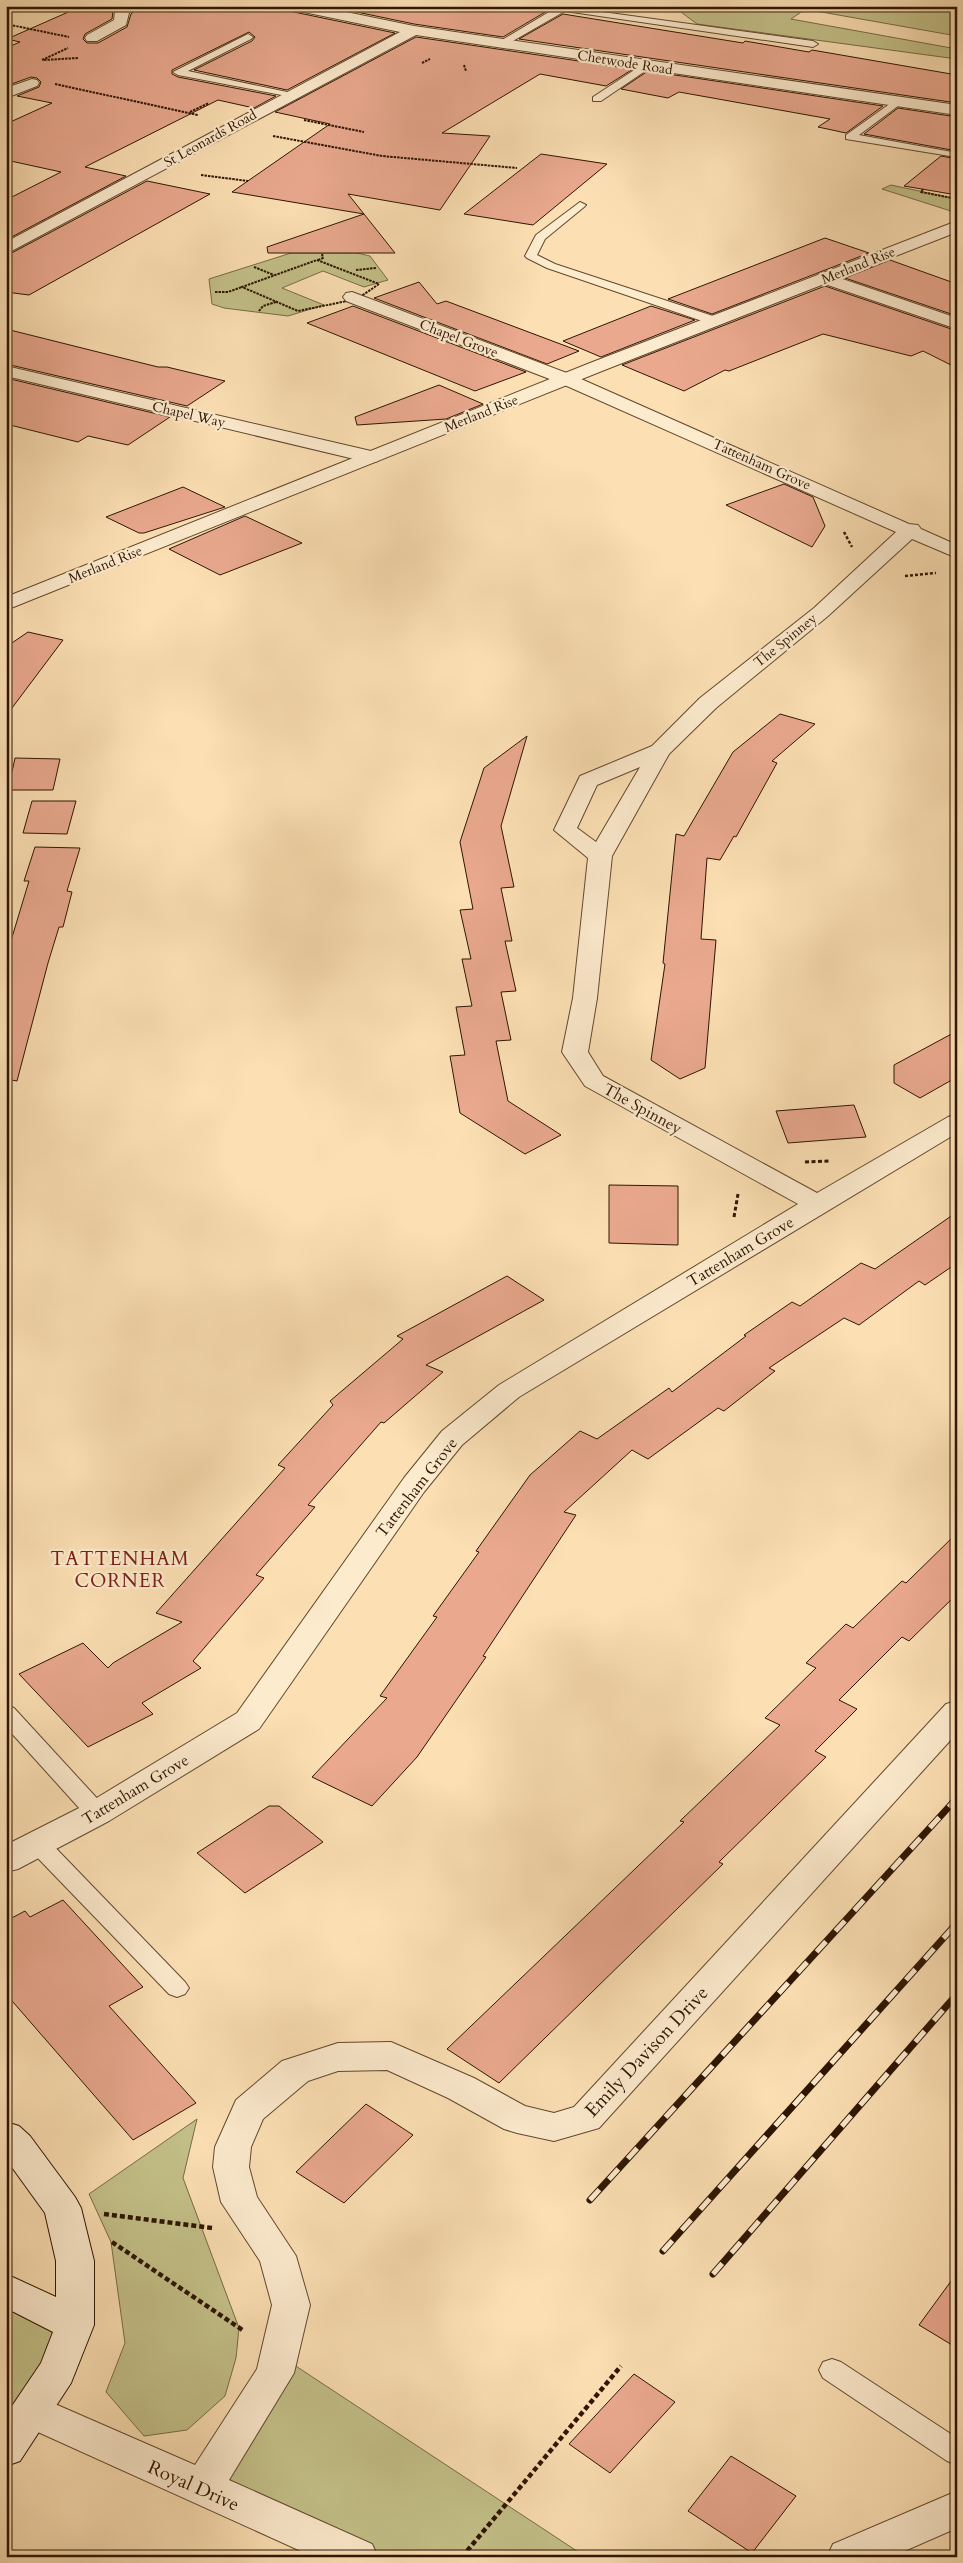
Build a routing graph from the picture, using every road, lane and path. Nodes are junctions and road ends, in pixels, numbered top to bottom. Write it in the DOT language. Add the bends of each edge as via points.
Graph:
graph roads {
  1 [pos="131,6"];
  2 [pos="294,6"];
  3 [pos="6,24"];
  4 [pos="414,30"];
  5 [pos="69,37"];
  6 [pos="248,37"];
  7 [pos="92,38"];
  8 [pos="502,43"];
  9 [pos="813,44"];
  10 [pos="431,58"];
  11 [pos="422,63"];
  12 [pos="464,65"];
  13 [pos="649,65"];
  14 [pos="466,71"];
  15 [pos="32,83"];
  16 [pos="6,94"];
  17 [pos="288,95"];
  18 [pos="597,99"];
  19 [pos="898,102"];
  20 [pos="957,110"];
  21 [pos="259,111"];
  22 [pos="233,126"];
  23 [pos="364,132"];
  24 [pos="952,155"];
  25 [pos="517,168"];
  26 [pos="923,189"];
  27 [pos="957,199"];
  28 [pos="580,206"];
  29 [pos="957,226"];
  30 [pos="10,243"];
  31 [pos="322,254"];
  32 [pos="318,260"];
  33 [pos="254,267"];
  34 [pos="376,268"];
  35 [pos="348,273"];
  36 [pos="274,276"];
  37 [pos="825,278"];
  38 [pos="242,287"];
  39 [pos="215,292"];
  40 [pos="355,298"];
  41 [pos="276,302"];
  42 [pos="259,311"];
  43 [pos="715,320"];
  44 [pos="957,324"];
  45 [pos="6,370"];
  46 [pos="566,379"];
  47 [pos="371,457"];
  48 [pos="911,530"];
  49 [pos="957,552"];
  50 [pos="938,572"];
  51 [pos="900,577"];
  52 [pos="6,604"];
  53 [pos="660,751"];
  54 [pos="600,856"];
  55 [pos="957,1122"];
  56 [pos="832,1161"];
  57 [pos="802,1162"];
  58 [pos="743,1163"];
  59 [pos="817,1204"];
  60 [pos="727,1259"];
  61 [pos="957,1712"];
  62 [pos="6,1713"];
  63 [pos="98,1812"];
  64 [pos="38,1844"];
  65 [pos="6,1860"];
  66 [pos="178,1988"];
  67 [pos="6,2136"];
  68 [pos="62,2208"];
  69 [pos="265,2236"];
  70 [pos="6,2290"];
  71 [pos="75,2325"];
  72 [pos="279,2355"];
  73 [pos="621,2366"];
  74 [pos="832,2370"];
  75 [pos="32,2411"];
  76 [pos="6,2449"];
  77 [pos="957,2453"];
  78 [pos="202,2489"];
  79 [pos="957,2509"];
  80 [pos="358,2557"];
  81 [pos="462,2557"];
  82 [pos="847,2557"];
  1 -- 7 [label="street" via="122,11 121,22"];
  2 -- 4 [label="street, Chetwode Road"];
  3 -- 5 [label="path"];
  4 -- 8 [label="street, Chetwode Road"];
  4 -- 17 [label="street, St Leonards Road"];
  6 -- 17 [label="lane" via="178,72"];
  8 -- 9 [label="lane" via="563,8"];
  8 -- 13 [label="street, Chetwode Road"];
  10 -- 11 [label="path"];
  12 -- 14 [label="path"];
  13 -- 18 [label="lane"];
  13 -- 19 [label="street, Chetwode Road"];
  15 -- 16 [label="street"];
  15 -- 22 [label="path" via="56,84"];
  17 -- 21 [label="street, St Leonards Road"];
  19 -- 20 [label="street, Chetwode Road"];
  19 -- 24 [label="lane" via="850,137"];
  21 -- 22 [label="street, St Leonards Road"];
  21 -- 23 [label="path"];
  22 -- 25 [label="path" via="382,156"];
  22 -- 30 [label="street, St Leonards Road"];
  26 -- 27 [label="path" via="921,192"];
  28 -- 43 [label="lane" via="540,237 531,256 551,266"];
  29 -- 37 [label="street, Merland Rise"];
  31 -- 32 [label="path" via="323,258"];
  32 -- 35 [label="path"];
  32 -- 36 [label="path"];
  33 -- 36 [label="path"];
  34 -- 35 [label="path"];
  35 -- 40 [label="path" via="379,284"];
  36 -- 38 [label="path"];
  37 -- 43 [label="street, Merland Rise"];
  37 -- 44 [label="street"];
  38 -- 39 [label="path"];
  38 -- 41 [label="path"];
  40 -- 41 [label="path" via="298,311"];
  40 -- 46 [label="street, Chapel Grove"];
  41 -- 42 [label="path" via="263,306"];
  43 -- 46 [label="street, Merland Rise"];
  45 -- 47 [label="street, Chapel Way"];
  46 -- 47 [label="street, Merland Rise"];
  46 -- 48 [label="street, Tattenham Grove"];
  47 -- 52 [label="street, Merland Rise"];
  48 -- 49 [label="street, Tattenham Grove"];
  48 -- 53 [label="street, The Spinney" via="821,612 708,703"];
  50 -- 51 [label="path"];
  53 -- 54 [label="street, The Spinney"];
  53 -- 54 [label="street, The Spinney" via="588,781 565,830"];
  54 -- 58 [label="street, The Spinney" via="586,998 575,1052 594,1081"];
  55 -- 59 [label="street, Tattenham Grove"];
  56 -- 57 [label="path"];
  58 -- 59 [label="street, The Spinney"];
  58 -- 60 [label="path"];
  59 -- 60 [label="street, Tattenham Grove"];
  60 -- 63 [label="street, Tattenham Grove" via="509,1392 452,1438 414,1484 248,1721"];
  61 -- 69 [label="street, Emily Davison Drive" via="586,2118 554,2127 517,2118 391,2056 338,2057 295,2071 249,2110 233,2147 231,2168 240,2202"];
  62 -- 63 [label="lane"];
  63 -- 64 [label="street, Tattenham Grove"];
  64 -- 65 [label="street, Tattenham Grove"];
  64 -- 66 [label="lane"];
  67 -- 68 [label="street" via="17,2146"];
  68 -- 69 [label="path"];
  68 -- 71 [label="street" via="76,2261"];
  68 -- 72 [label="path"];
  69 -- 72 [label="street, Emily Davison Drive" via="277,2256 291,2305"];
  70 -- 71 [label="street"];
  71 -- 75 [label="street" via="56,2371"];
  72 -- 78 [label="street, Emily Davison Drive" via="275,2373"];
  73 -- 81 [label="path"];
  74 -- 77 [label="lane"];
  75 -- 76 [label="street"];
  75 -- 78 [label="street, Royal Drive"];
  78 -- 80 [label="street, Royal Drive"];
  79 -- 82 [label="street"];
}
